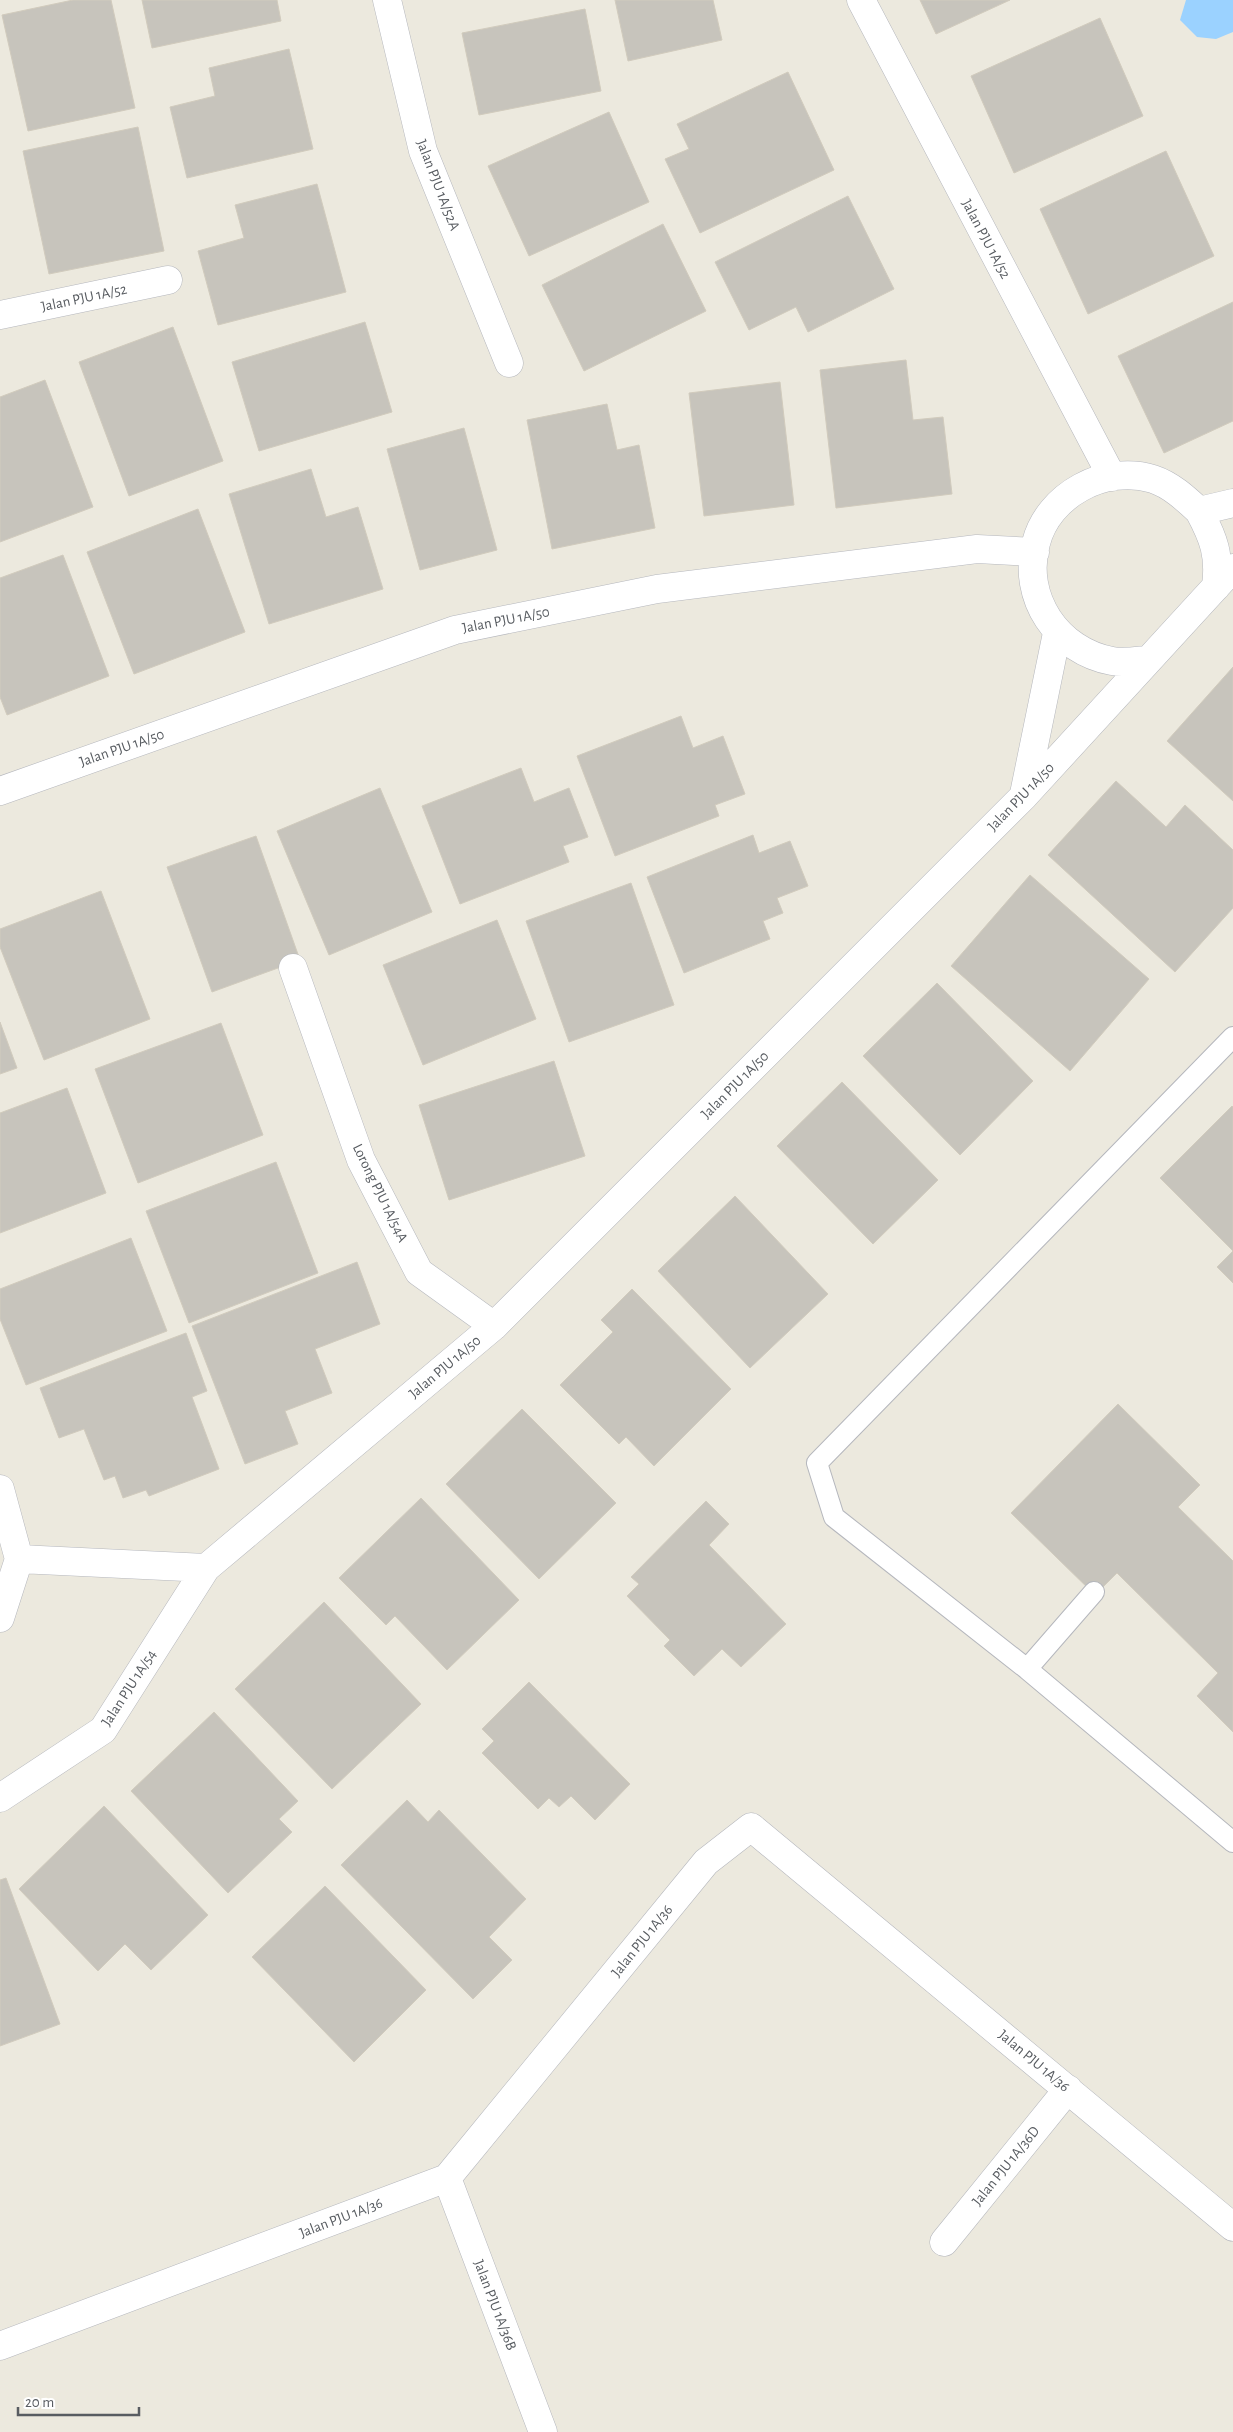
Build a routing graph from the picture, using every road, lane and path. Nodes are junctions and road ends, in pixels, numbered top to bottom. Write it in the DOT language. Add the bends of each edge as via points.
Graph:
graph roads {
  1 [pos="387,0"];
  2 [pos="861,0"];
  3 [pos="168,280"];
  4 [pos="0,315"];
  5 [pos="509,363"];
  6 [pos="1112,477"];
  7 [pos="1233,503"];
  8 [pos="1199,511"];
  9 [pos="1035,552"];
  10 [pos="1224,578"];
  11 [pos="1057,633"];
  12 [pos="1146,660"];
  13 [pos="0,791"];
  14 [pos="1024,796"];
  15 [pos="293,968"];
  16 [pos="1233,1037"];
  17 [pos="494,1326"];
  18 [pos="0,1489"];
  19 [pos="19,1559"];
  20 [pos="206,1568"];
  21 [pos="1094,1592"];
  22 [pos="0,1618"];
  23 [pos="1027,1670"];
  24 [pos="0,1798"];
  25 [pos="1233,1842"];
  26 [pos="1068,2090"];
  27 [pos="447,2178"];
  28 [pos="1233,2227"];
  29 [pos="944,2242"];
  30 [pos="0,2346"];
  31 [pos="543,2432"];
  1 -- 5 [label="street, Jalan PJU 1A/52A" via="423,151"];
  2 -- 6 [label="street, Jalan PJU 1A/52"];
  3 -- 4 [label="street, Jalan PJU 1A/52"];
  6 -- 8 [label="street" via="1152,479 1178,492"];
  6 -- 9 [label="street" via="1095,480 1070,493 1050,514"];
  7 -- 8 [label="street"];
  8 -- 10 [label="street" via="1213,538 1218,566"];
  9 -- 11 [label="street" via="1032,575 1040,606"];
  9 -- 13 [label="street, Jalan PJU 1A/50" via="977,549 657,589 455,630"];
  10 -- 12 [label="street, Jalan PJU 1A/50"];
  11 -- 12 [label="street" via="1084,652 1114,662"];
  11 -- 14 [label="street"];
  12 -- 14 [label="street, Jalan PJU 1A/50"];
  14 -- 17 [label="street, Jalan PJU 1A/50"];
  15 -- 17 [label="street, Lorong PJU 1A/54A" via="361,1160 419,1272"];
  16 -- 23 [label="lane" via="817,1463 834,1517"];
  17 -- 20 [label="street, Jalan PJU 1A/50"];
  18 -- 19 [label="street"];
  19 -- 20 [label="street"];
  19 -- 22 [label="street"];
  20 -- 24 [label="street, Jalan PJU 1A/54" via="103,1730"];
  21 -- 23 [label="lane"];
  23 -- 25 [label="lane"];
  26 -- 27 [label="street, Jalan PJU 1A/36" via="751,1828 706,1862"];
  26 -- 28 [label="street, Jalan PJU 1A/36"];
  26 -- 29 [label="street, Jalan PJU 1A/36D"];
  27 -- 30 [label="street, Jalan PJU 1A/36"];
  27 -- 31 [label="street, Jalan PJU 1A/36B"];
}
